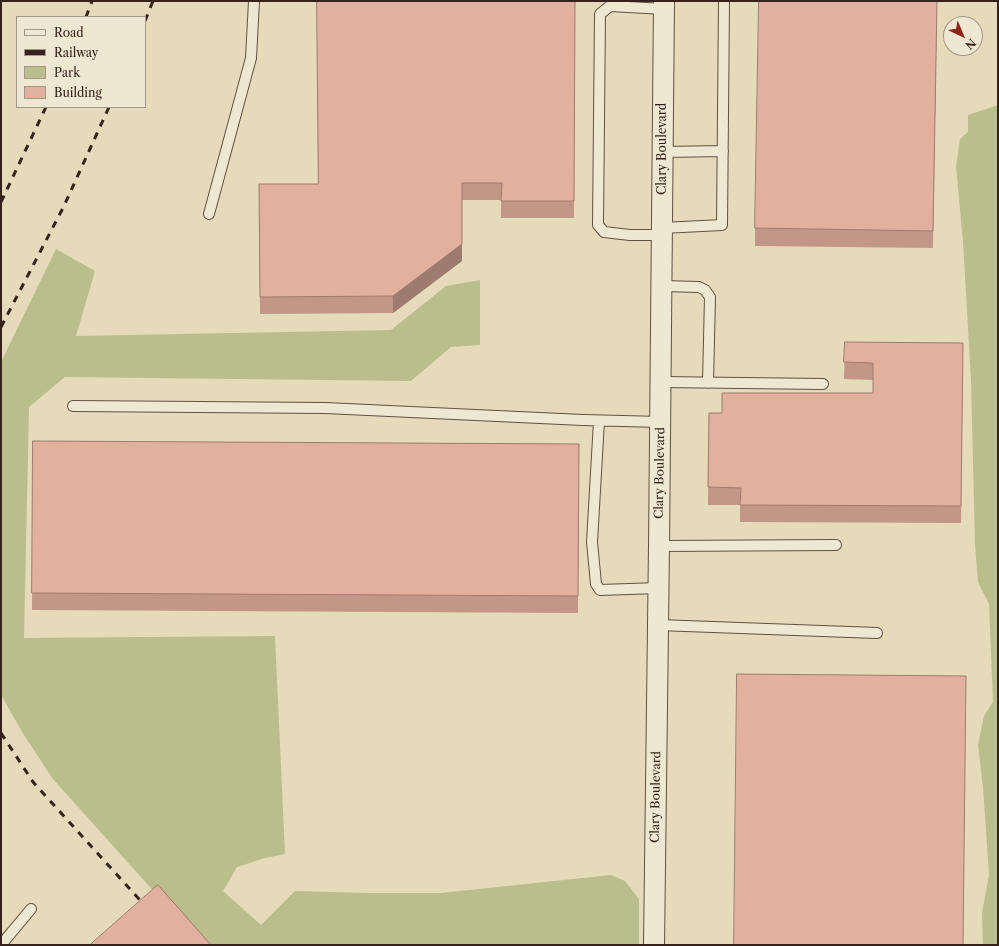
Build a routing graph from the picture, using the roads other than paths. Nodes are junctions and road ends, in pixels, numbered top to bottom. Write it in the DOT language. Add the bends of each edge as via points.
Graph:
graph roads {
  1 [pos="254,1"];
  2 [pos="724,1"];
  3 [pos="664,5"];
  4 [pos="723,151"];
  5 [pos="663,152"];
  6 [pos="209,214"];
  7 [pos="662,232"];
  8 [pos="662,286"];
  9 [pos="661,382"];
  10 [pos="708,383"];
  11 [pos="823,384"];
  12 [pos="73,406"];
  13 [pos="599,421"];
  14 [pos="660,422"];
  15 [pos="836,545"];
  16 [pos="659,546"];
  17 [pos="659,588"];
  18 [pos="658,625"];
  19 [pos="876,633"];
  20 [pos="31,909"];
  21 [pos="2,945"];
  22 [pos="654,945"];
  1 -- 6 [label="lane" via="251,58"];
  2 -- 4 [label="lane"];
  3 -- 5 [label="street, Clary Boulevard"];
  3 -- 7 [label="lane" via="610,6 600,14 598,225 604,232 630,235"];
  4 -- 5 [label="lane"];
  4 -- 7 [label="lane" via="722,225"];
  5 -- 7 [label="street, Clary Boulevard"];
  7 -- 8 [label="street, Clary Boulevard"];
  8 -- 9 [label="street, Clary Boulevard"];
  8 -- 10 [label="lane" via="699,287 710,297"];
  9 -- 10 [label="lane"];
  9 -- 14 [label="street, Clary Boulevard"];
  10 -- 11 [label="lane"];
  12 -- 13 [label="lane" via="325,408"];
  13 -- 14 [label="lane"];
  13 -- 17 [label="lane" via="592,542 596,584 600,590"];
  14 -- 16 [label="street, Clary Boulevard"];
  15 -- 16 [label="lane"];
  16 -- 17 [label="street, Clary Boulevard"];
  17 -- 18 [label="street, Clary Boulevard"];
  18 -- 19 [label="lane"];
  18 -- 22 [label="street, Clary Boulevard"];
  20 -- 21 [label="lane"];
}
